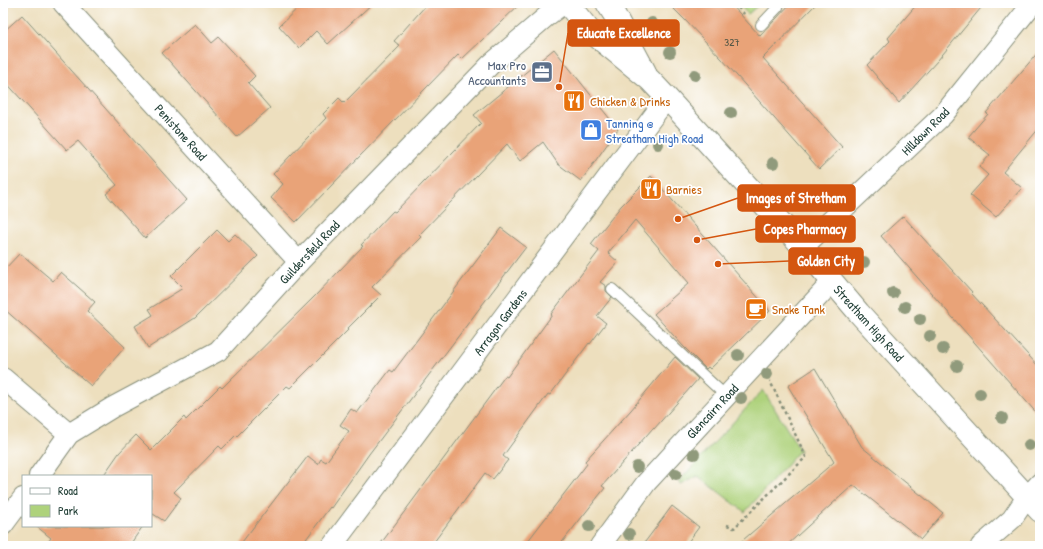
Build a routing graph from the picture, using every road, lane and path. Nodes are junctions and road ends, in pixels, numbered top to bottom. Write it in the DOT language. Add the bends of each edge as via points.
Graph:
graph roads {
  1 [pos="63,3"];
  2 [pos="566,3"];
  3 [pos="607,3"];
  4 [pos="778,3"];
  5 [pos="1033,3"];
  6 [pos="761,25"];
  7 [pos="650,80"];
  8 [pos="667,98"];
  9 [pos="803,248"];
  10 [pos="298,262"];
  11 [pos="832,282"];
  12 [pos="612,289"];
  13 [pos="3,378"];
  14 [pos="769,378"];
  15 [pos="726,396"];
  16 [pos="69,434"];
  17 [pos="40,475"];
  18 [pos="1036,497"];
  19 [pos="22,499"];
  20 [pos="3,525"];
  21 [pos="727,525"];
  22 [pos="332,546"];
  23 [pos="600,546"];
  24 [pos="981,546"];
  1 -- 10 [label="street, Penistone Road"];
  2 -- 7 [label="highway, Streatham High Road" via="588,30"];
  2 -- 10 [label="street, Guildersfield Road" via="491,64"];
  3 -- 7 [label="highway, Streatham High Road"];
  4 -- 6 [label="lane"];
  5 -- 9 [label="street, Hilldown Road" via="943,115"];
  7 -- 8 [label="highway, Streatham High Road"];
  8 -- 9 [label="highway, Streatham High Road"];
  8 -- 22 [label="street, Arragon Gardens"];
  9 -- 11 [label="highway, Streatham High Road"];
  10 -- 16 [label="street, Guildersfield Road" via="218,351 113,407"];
  11 -- 15 [label="street, Glencairn Road"];
  11 -- 18 [label="highway, Streatham High Road"];
  12 -- 15 [label="lane"];
  13 -- 16 [label="street"];
  14 -- 21 [label="path" via="806,457 734,528"];
  15 -- 23 [label="street, Glencairn Road" via="646,483"];
  16 -- 17 [label="street, Guildersfield Road"];
  18 -- 24 [label="street"];
  19 -- 20 [label="street"];
}
